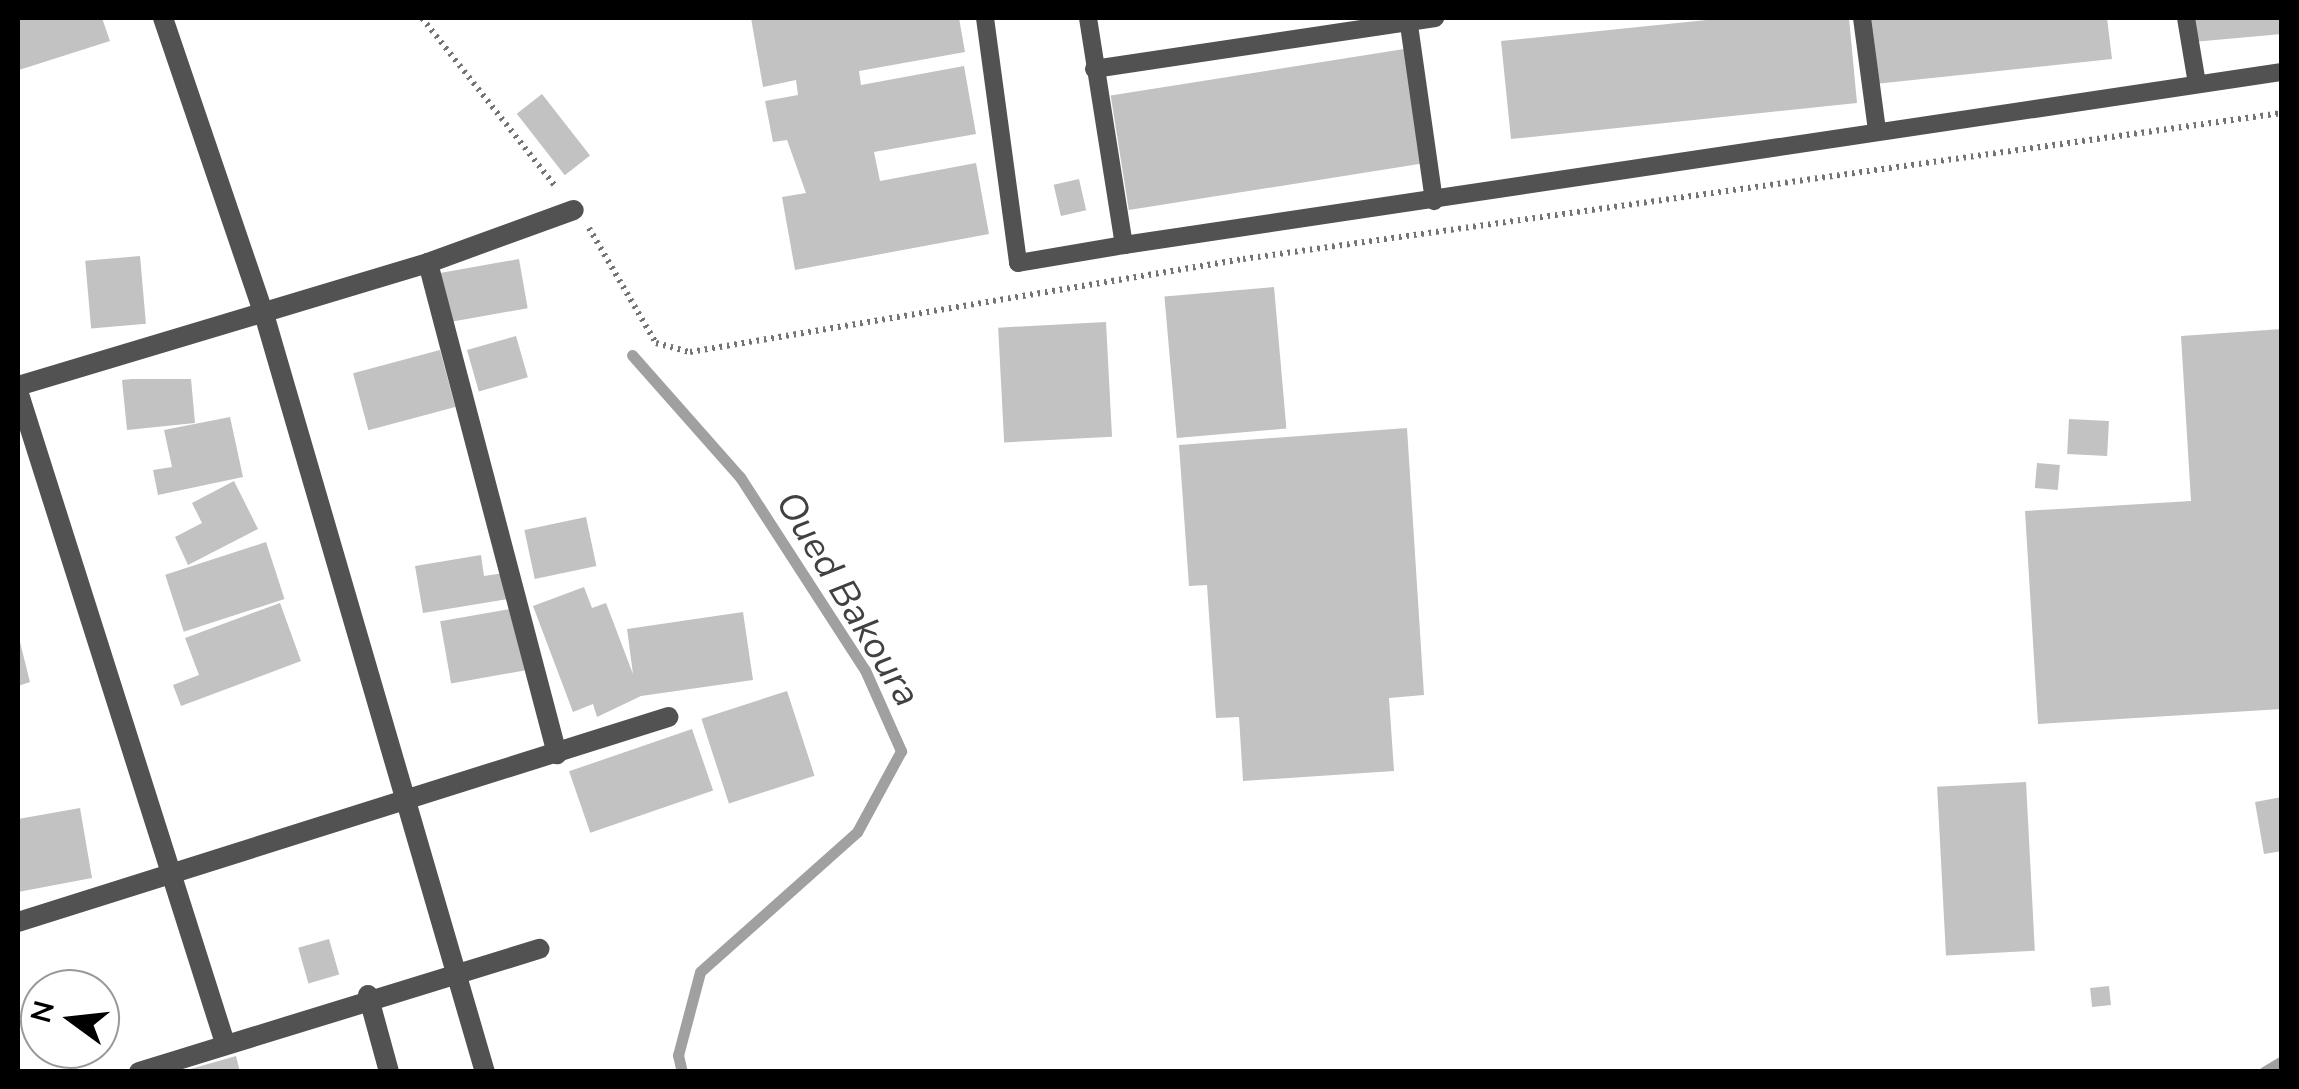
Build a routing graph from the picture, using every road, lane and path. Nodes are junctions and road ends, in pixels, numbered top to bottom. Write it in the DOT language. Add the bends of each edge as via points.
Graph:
graph roads {
  1 [pos="163,18"];
  2 [pos="985,18"];
  3 [pos="1088,18"];
  4 [pos="1434,18"];
  5 [pos="1862,18"];
  6 [pos="2186,18"];
  7 [pos="1409,19"];
  8 [pos="1094,69"];
  9 [pos="2282,72"];
  10 [pos="2197,84"];
  11 [pos="1878,131"];
  12 [pos="1434,201"];
  13 [pos="574,210"];
  14 [pos="1124,245"];
  15 [pos="428,263"];
  16 [pos="264,314"];
  17 [pos="18,388"];
  18 [pos="668,717"];
  19 [pos="557,754"];
  20 [pos="406,794"];
  21 [pos="178,874"];
  22 [pos="18,922"];
  23 [pos="540,948"];
  24 [pos="452,969"];
  25 [pos="368,995"];
  26 [pos="224,1040"];
  27 [pos="139,1071"];
  28 [pos="389,1072"];
  29 [pos="484,1072"];
  1 -- 16 [label="street"];
  2 -- 14 [label="lane" via="1018,263"];
  3 -- 8 [label="lane"];
  4 -- 7 [label="lane"];
  5 -- 11 [label="lane"];
  6 -- 10 [label="lane"];
  7 -- 8 [label="lane"];
  7 -- 12 [label="lane"];
  8 -- 14 [label="lane"];
  9 -- 10 [label="lane"];
  10 -- 11 [label="lane"];
  11 -- 12 [label="lane"];
  12 -- 14 [label="lane"];
  13 -- 15 [label="street"];
  15 -- 16 [label="street"];
  15 -- 19 [label="street"];
  16 -- 17 [label="street"];
  16 -- 20 [label="street"];
  17 -- 21 [label="street"];
  18 -- 19 [label="street"];
  19 -- 20 [label="street"];
  20 -- 21 [label="street"];
  20 -- 24 [label="street"];
  21 -- 22 [label="street"];
  21 -- 26 [label="street"];
  23 -- 24 [label="street"];
  24 -- 25 [label="street"];
  24 -- 29 [label="street"];
  25 -- 26 [label="street"];
  25 -- 28 [label="street"];
  26 -- 27 [label="street"];
}
